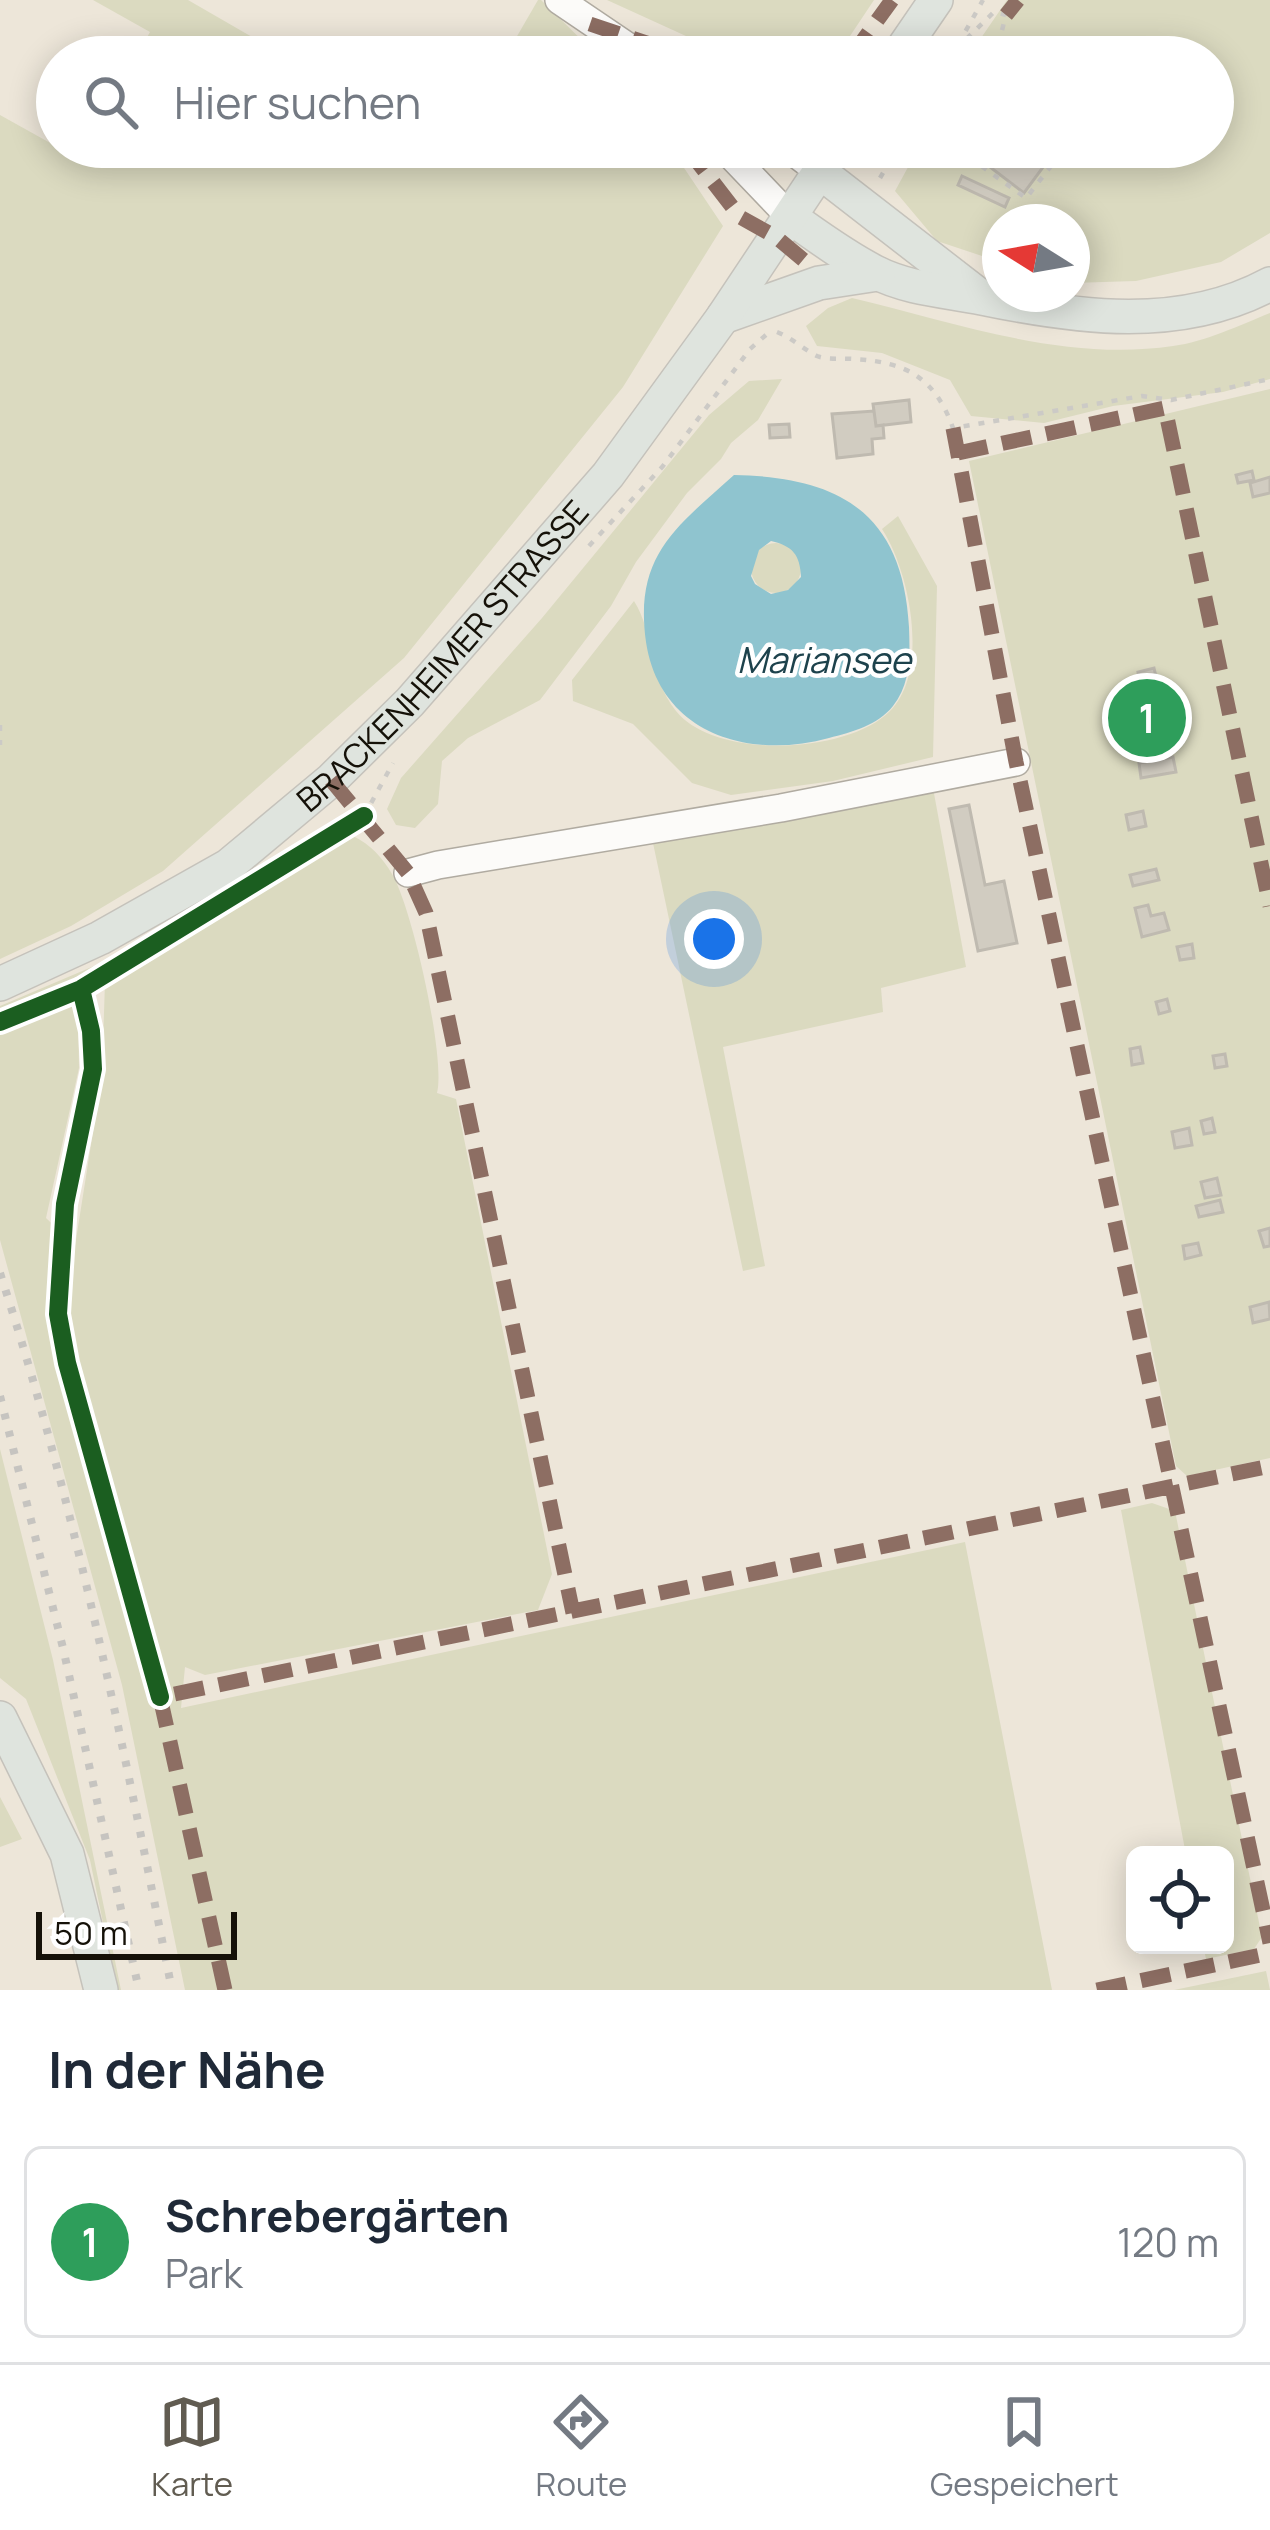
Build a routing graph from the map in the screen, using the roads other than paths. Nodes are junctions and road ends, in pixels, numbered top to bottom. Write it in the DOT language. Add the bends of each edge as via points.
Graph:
graph roads {
  1 [pos="560,0"];
  2 [pos="936,0"];
  3 [pos="611,36"];
  4 [pos="911,36"];
  5 [pos="743,168"];
  6 [pos="822,168"];
  7 [pos="838,168"];
  8 [pos="790,217"];
  9 [pos="878,274"];
  10 [pos="1270,284"];
  11 [pos="982,298"];
  12 [pos="1051,312"];
  13 [pos="723,316"];
  14 [pos="1016,763"];
  15 [pos="408,873"];
  16 [pos="0,984"];
  17 [pos="0,1718"];
  18 [pos="101,1990"];
  1 -- 3 [label="street"];
  2 -- 4 [label="main road"];
  5 -- 8 [label="street"];
  6 -- 8 [label="main road, BRACKENHEIMER STRASSE"];
  7 -- 11 [label="main road"];
  8 -- 9 [label="main road"];
  8 -- 13 [label="main road, BRACKENHEIMER STRASSE"];
  9 -- 11 [label="main road"];
  9 -- 13 [label="main road" via="800,288"];
  10 -- 12 [label="main road" via="1237,302 1161,315"];
  13 -- 16 [label="main road, BRACKENHEIMER STRASSE" via="608,475 332,780 228,866"];
  14 -- 15 [label="street"];
  17 -- 18 [label="main road" via="67,1854"];
}
